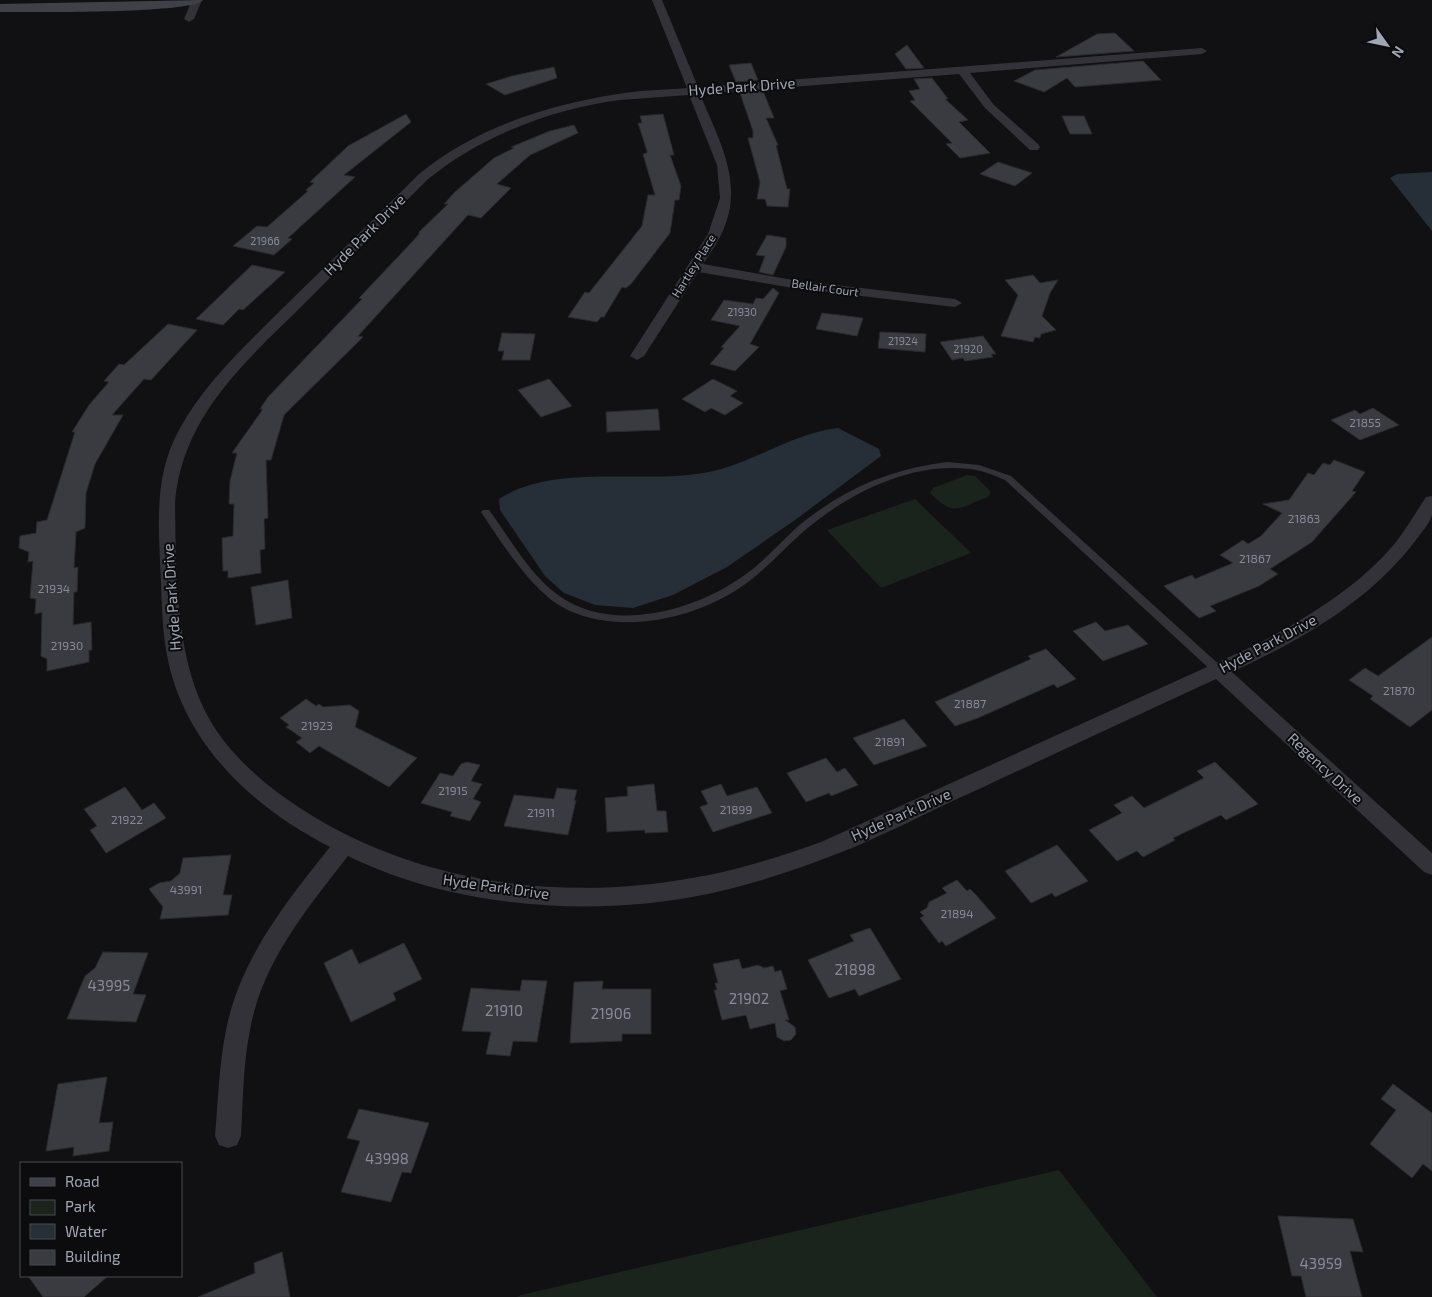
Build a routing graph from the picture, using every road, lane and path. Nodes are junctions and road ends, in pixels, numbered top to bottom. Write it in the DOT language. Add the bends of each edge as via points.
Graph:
graph roads {
  1 [pos="197,0"];
  2 [pos="657,0"];
  3 [pos="0,8"];
  4 [pos="189,19"];
  5 [pos="1202,51"];
  6 [pos="962,70"];
  7 [pos="694,91"];
  8 [pos="1034,147"];
  9 [pos="695,267"];
  10 [pos="955,303"];
  11 [pos="637,356"];
  12 [pos="1432,501"];
  13 [pos="486,512"];
  14 [pos="1219,671"];
  15 [pos="344,846"];
  16 [pos="1432,866"];
  17 [pos="228,1136"];
  1 -- 3 [label="main road" via="164,5"];
  1 -- 4 [label="street"];
  2 -- 7 [label="street, Hartley Place"];
  5 -- 6 [label="street, Hyde Park Drive"];
  6 -- 7 [label="street, Hyde Park Drive"];
  6 -- 8 [label="street" via="989,106"];
  7 -- 9 [label="street, Hartley Place" via="723,165 726,181 722,215 715,234"];
  7 -- 15 [label="street, Hyde Park Drive" via="619,98 559,110 485,137 440,163 231,369 193,418 180,444 167,500 172,626 177,662 189,699 207,731 231,763 260,792"];
  9 -- 10 [label="street, Bellair Court" via="793,284"];
  9 -- 11 [label="street, Hartley Place"];
  12 -- 14 [label="street, Hyde Park Drive" via="1408,538 1362,587 1300,630"];
  13 -- 14 [label="lane" via="528,569 563,604 594,615 623,620 667,616 698,607 735,587 802,527 836,503 883,480 936,466 989,470 1008,478"];
  14 -- 15 [label="street, Hyde Park Drive" via="829,848 771,869 718,883 624,896 520,894 475,888 422,875"];
  14 -- 16 [label="street, Regency Drive"];
  15 -- 17 [label="street" via="290,913 250,986 238,1028"];
}
